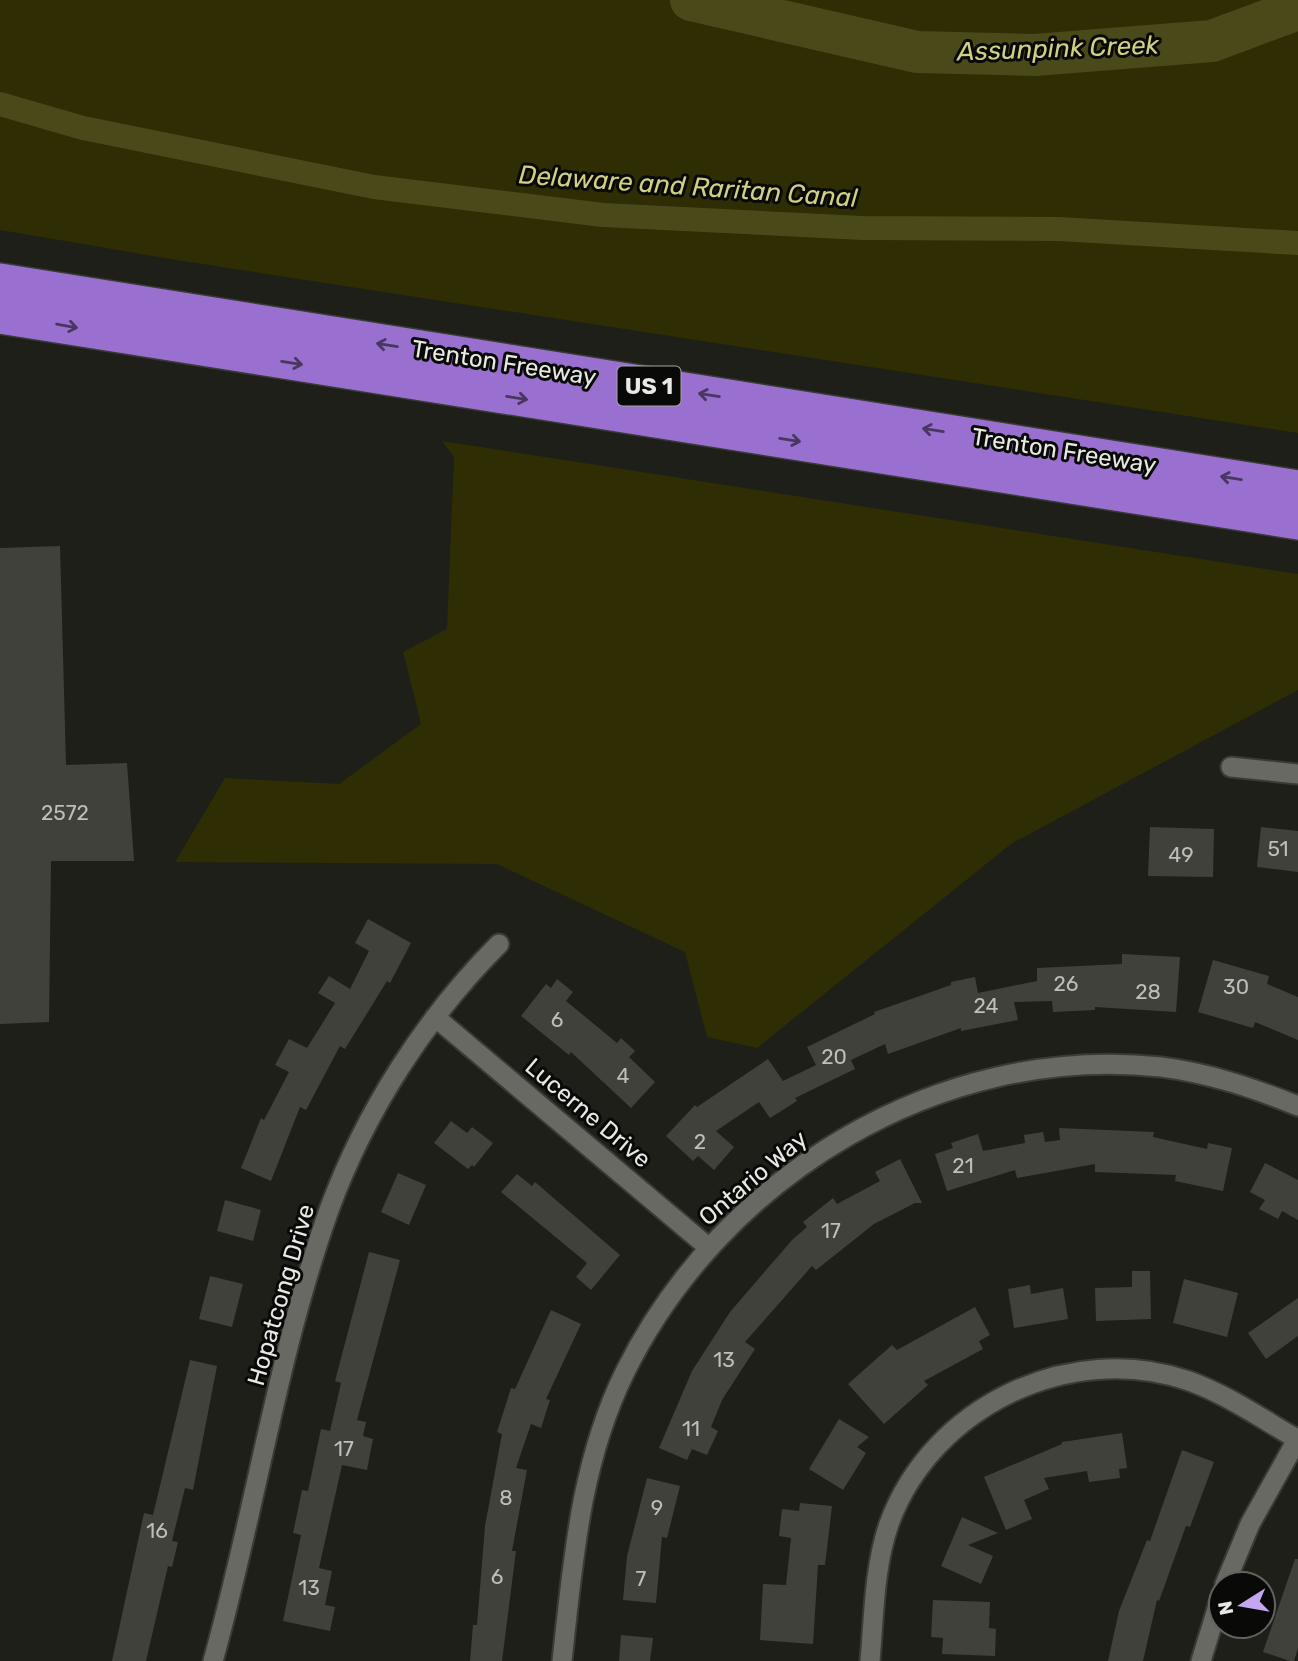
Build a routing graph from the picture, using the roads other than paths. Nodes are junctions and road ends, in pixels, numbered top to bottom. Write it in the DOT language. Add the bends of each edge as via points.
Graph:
graph roads {
  1 [pos="0,282"];
  2 [pos="0,314"];
  3 [pos="1298,489"];
  4 [pos="1298,521"];
  5 [pos="1231,767"];
  6 [pos="1298,774"];
  7 [pos="499,944"];
  8 [pos="435,1017"];
  9 [pos="1298,1106"];
  10 [pos="708,1247"];
  11 [pos="1298,1439"];
  12 [pos="1231,1570"];
  13 [pos="1207,1640"];
  14 [pos="213,1661"];
  15 [pos="562,1661"];
  16 [pos="870,1661"];
  17 [pos="1201,1661"];
  3 -- 1 [label="highway, Trenton Freeway / US 1, one-way"];
  2 -- 4 [label="highway, Trenton Freeway / US 1, one-way"];
  5 -- 6 [label="street"];
  7 -- 8 [label="street, Hopatcong Drive"];
  8 -- 10 [label="street, Lucerne Drive"];
  8 -- 14 [label="street, Hopatcong Drive" via="383,1096 330,1208 308,1273"];
  9 -- 10 [label="street, Ontario Way" via="1203,1074 1160,1067 1096,1066 995,1078 918,1102 836,1141 745,1209"];
  10 -- 15 [label="street, Ontario Way" via="652,1322 602,1427 576,1532"];
  11 -- 12 [label="street" via="1250,1524"];
  11 -- 16 [label="street" via="1223,1395 1152,1372 1077,1371 1006,1394 948,1434 905,1490 879,1560"];
  13 -- 17 [label="street"];
}
